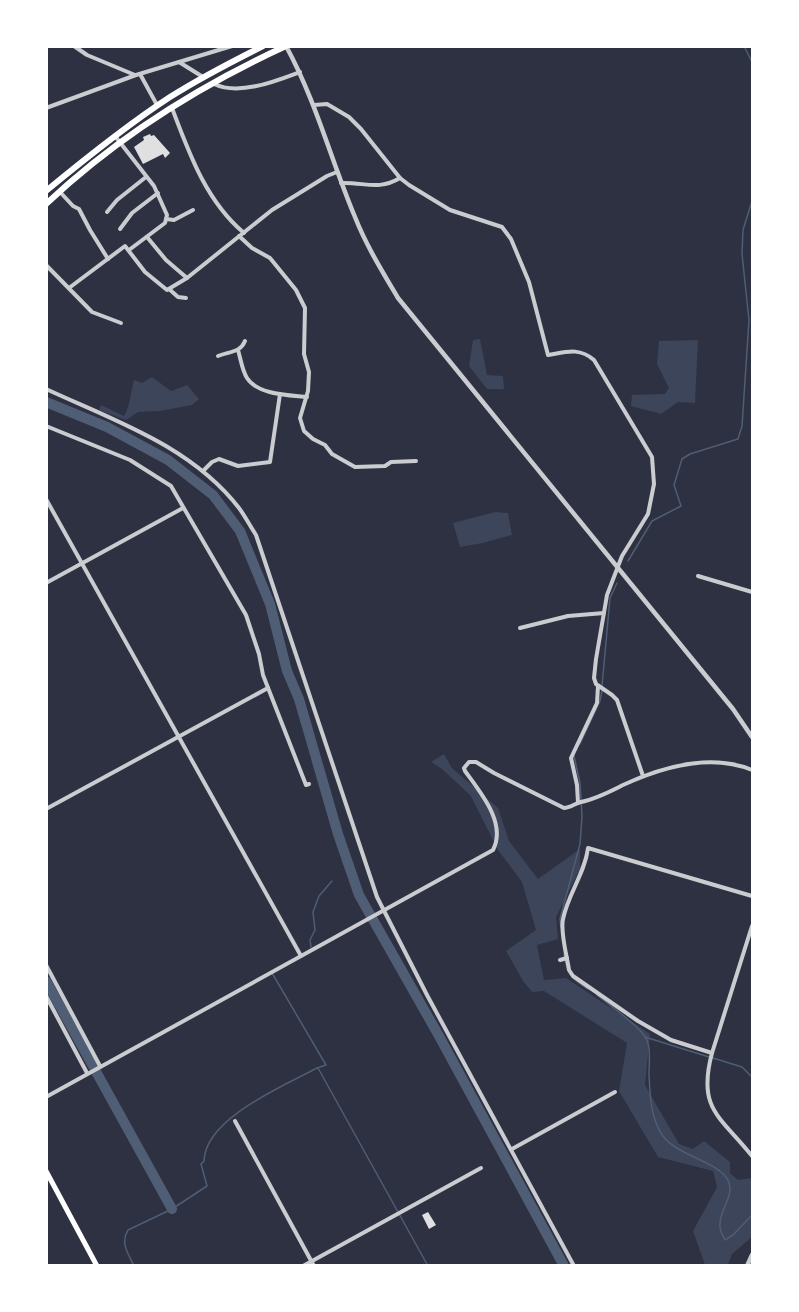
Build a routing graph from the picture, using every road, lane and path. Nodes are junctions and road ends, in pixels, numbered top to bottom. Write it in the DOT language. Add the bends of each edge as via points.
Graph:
graph roads {
  1 [pos="74,46"];
  2 [pos="232,46"];
  3 [pos="263,46"];
  4 [pos="286,46"];
  5 [pos="179,61"];
  6 [pos="300,72"];
  7 [pos="138,74"];
  8 [pos="204,77"];
  9 [pos="214,84"];
  10 [pos="157,105"];
  11 [pos="314,105"];
  12 [pos="172,107"];
  13 [pos="46,108"];
  14 [pos="115,136"];
  15 [pos="120,143"];
  16 [pos="337,172"];
  17 [pos="146,177"];
  18 [pos="400,178"];
  19 [pos="341,183"];
  20 [pos="46,191"];
  21 [pos="60,192"];
  22 [pos="158,193"];
  23 [pos="46,204"];
  24 [pos="193,210"];
  25 [pos="106,212"];
  26 [pos="166,219"];
  27 [pos="120,229"];
  28 [pos="242,234"];
  29 [pos="147,237"];
  30 [pos="129,250"];
  31 [pos="108,259"];
  32 [pos="46,265"];
  33 [pos="187,278"];
  34 [pos="69,288"];
  35 [pos="169,289"];
  36 [pos="186,298"];
  37 [pos="121,323"];
  38 [pos="244,341"];
  39 [pos="238,350"];
  40 [pos="218,356"];
  41 [pos="46,389"];
  42 [pos="280,394"];
  43 [pos="307,397"];
  44 [pos="46,426"];
  45 [pos="416,460"];
  46 [pos="203,471"];
  47 [pos="47,501"];
  48 [pos="183,508"];
  49 [pos="83,563"];
  50 [pos="618,568"];
  51 [pos="698,576"];
  52 [pos="46,583"];
  53 [pos="753,592"];
  54 [pos="604,613"];
  55 [pos="520,628"];
  56 [pos="598,686"];
  57 [pos="268,688"];
  58 [pos="179,737"];
  59 [pos="753,737"];
  60 [pos="753,770"];
  61 [pos="643,776"];
  62 [pos="309,784"];
  63 [pos="578,803"];
  64 [pos="46,810"];
  65 [pos="753,896"];
  66 [pos="385,910"];
  67 [pos="753,926"];
  68 [pos="301,956"];
  69 [pos="567,958"];
  70 [pos="560,960"];
  71 [pos="46,965"];
  72 [pos="46,996"];
  73 [pos="712,1053"];
  74 [pos="100,1066"];
  75 [pos="87,1073"];
  76 [pos="615,1092"];
  77 [pos="46,1097"];
  78 [pos="235,1120"];
  79 [pos="512,1149"];
  80 [pos="753,1156"];
  81 [pos="481,1168"];
  82 [pos="46,1171"];
  83 [pos="753,1255"];
  84 [pos="96,1263"];
  85 [pos="312,1263"];
  86 [pos="88,1266"];
  87 [pos="303,1266"];
  88 [pos="574,1266"];
  89 [pos="747,1266"];
  1 -- 7 [label="street"];
  2 -- 5 [label="street"];
  3 -- 8 [label="highway"];
  4 -- 6 [label="street"];
  4 -- 9 [label="highway"];
  5 -- 7 [label="street"];
  5 -- 8 [label="street"];
  6 -- 9 [label="street" via="242,87"];
  6 -- 11 [label="street"];
  7 -- 10 [label="street"];
  7 -- 13 [label="street"];
  8 -- 10 [label="highway"];
  9 -- 12 [label="highway"];
  10 -- 14 [label="highway"];
  11 -- 16 [label="street"];
  11 -- 18 [label="street" via="327,104 349,117"];
  12 -- 15 [label="highway"];
  12 -- 28 [label="street" via="197,171"];
  14 -- 15 [label="street"];
  14 -- 20 [label="highway"];
  15 -- 17 [label="street"];
  15 -- 21 [label="highway"];
  16 -- 19 [label="street"];
  16 -- 28 [label="street" via="272,210"];
  17 -- 22 [label="street"];
  17 -- 25 [label="street"];
  18 -- 19 [label="street" via="379,186"];
  18 -- 50 [label="street" via="450,210 502,227 511,238 525,273 548,355 586,352 647,448 654,466 651,504"];
  19 -- 50 [label="street" via="372,255 398,298"];
  21 -- 23 [label="highway"];
  21 -- 31 [label="street" via="79,209"];
  22 -- 26 [label="street"];
  22 -- 27 [label="street" via="132,213"];
  24 -- 26 [label="street" via="174,220"];
  26 -- 29 [label="street"];
  28 -- 33 [label="street"];
  28 -- 43 [label="street" via="252,248 270,258 305,308"];
  29 -- 30 [label="street"];
  29 -- 33 [label="street"];
  30 -- 31 [label="street" via="125,246"];
  30 -- 35 [label="street" via="145,272"];
  31 -- 34 [label="street"];
  32 -- 34 [label="street"];
  33 -- 35 [label="street"];
  34 -- 37 [label="street" via="92,312"];
  35 -- 36 [label="street" via="177,297"];
  38 -- 39 [label="street"];
  39 -- 40 [label="street"];
  39 -- 42 [label="street" via="251,382"];
  41 -- 46 [label="street" via="169,446"];
  42 -- 43 [label="street"];
  42 -- 46 [label="street" via="270,462 238,466 219,459"];
  43 -- 45 [label="street" via="300,418 304,431 342,461 355,467"];
  44 -- 48 [label="street" via="130,460 171,486"];
  46 -- 66 [label="street" via="239,508 256,535 361,852"];
  47 -- 49 [label="street"];
  48 -- 49 [label="street"];
  48 -- 57 [label="street" via="246,615"];
  49 -- 52 [label="street"];
  49 -- 58 [label="street"];
  50 -- 54 [label="street"];
  50 -- 59 [label="street"];
  51 -- 53 [label="street"];
  54 -- 55 [label="street" via="568,616"];
  54 -- 56 [label="street" via="594,681"];
  56 -- 61 [label="street" via="617,700"];
  56 -- 63 [label="street" via="597,703 571,758"];
  57 -- 58 [label="street"];
  57 -- 62 [label="street" via="306,785"];
  58 -- 64 [label="street"];
  58 -- 68 [label="street"];
  60 -- 61 [label="street" via="742,765 698,763"];
  61 -- 63 [label="street"];
  63 -- 66 [label="street" via="560,807 476,762 469,762 465,771 490,806 496,835 493,850"];
  65 -- 69 [label="street" via="588,848 562,921"];
  66 -- 68 [label="street"];
  66 -- 79 [label="street"];
  67 -- 73 [label="street"];
  68 -- 74 [label="street"];
  69 -- 70 [label="street"];
  69 -- 73 [label="street" via="573,976 638,1021 671,1040"];
  71 -- 74 [label="street"];
  72 -- 75 [label="street"];
  73 -- 80 [label="street" via="706,1092 710,1104"];
  74 -- 75 [label="street"];
  75 -- 77 [label="street"];
  76 -- 79 [label="street"];
  78 -- 85 [label="street"];
  79 -- 88 [label="street"];
  81 -- 85 [label="street"];
  82 -- 84 [label="main road"];
  83 -- 89 [label="street"];
  84 -- 86 [label="street"];
  85 -- 87 [label="street"];
}
